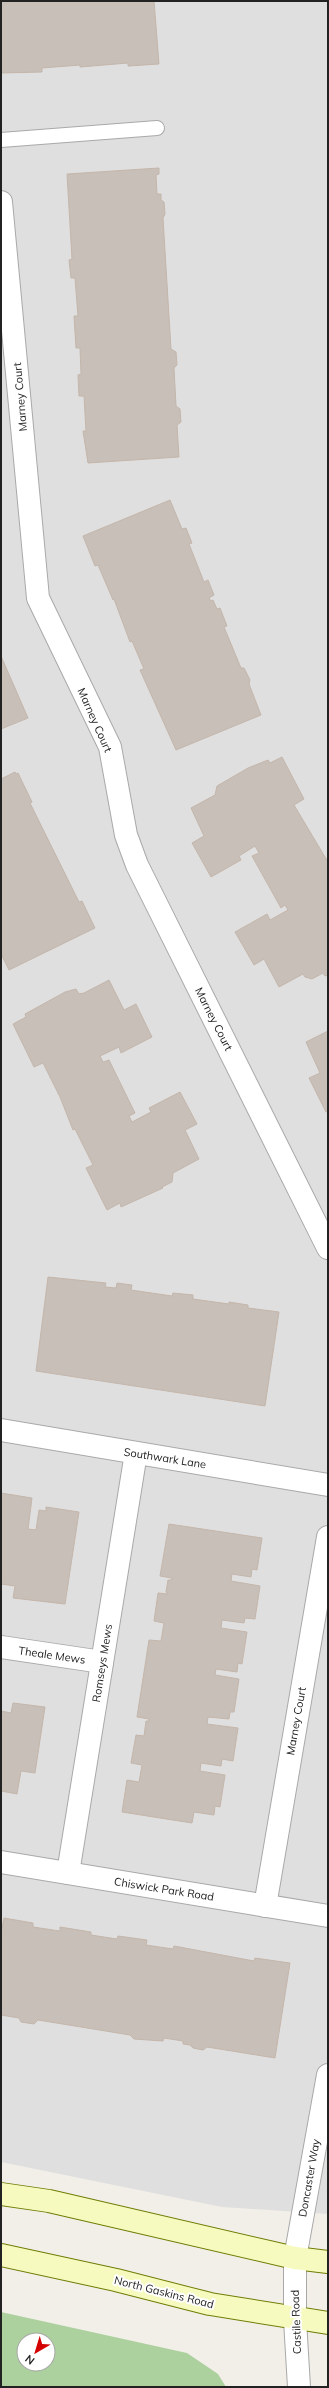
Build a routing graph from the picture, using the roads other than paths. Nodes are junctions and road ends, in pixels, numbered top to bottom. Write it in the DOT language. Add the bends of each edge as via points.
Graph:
graph roads {
  1 [pos="157,128"];
  2 [pos="1,140"];
  3 [pos="1,202"];
  4 [pos="328,1248"];
  5 [pos="1,1430"];
  6 [pos="136,1453"];
  7 [pos="328,1485"];
  8 [pos="328,1537"];
  9 [pos="1,1647"];
  10 [pos="102,1662"];
  11 [pos="1,1862"];
  12 [pos="68,1873"];
  13 [pos="265,1906"];
  14 [pos="328,1916"];
  15 [pos="328,2075"];
  16 [pos="1,2194"];
  17 [pos="1,2255"];
  18 [pos="295,2258"];
  19 [pos="328,2262"];
  20 [pos="295,2320"];
  21 [pos="328,2323"];
  22 [pos="299,2387"];
  1 -- 2 [label="lane"];
  3 -- 4 [label="street, Marney Court" via="38,598 110,747 126,835 137,865"];
  5 -- 6 [label="street, Southwark Lane"];
  6 -- 7 [label="street, Southwark Lane"];
  6 -- 10 [label="street, Romseys Mews"];
  8 -- 13 [label="street, Marney Court"];
  9 -- 10 [label="street, Theale Mews"];
  10 -- 12 [label="street, Romseys Mews"];
  11 -- 12 [label="street, Chiswick Park Road"];
  12 -- 13 [label="street, Chiswick Park Road"];
  13 -- 14 [label="street, Chiswick Park Road"];
  15 -- 18 [label="street, Doncaster Way"];
  16 -- 18 [label="main road" via="49,2201"];
  17 -- 20 [label="main road, North Gaskins Road" via="210,2304"];
  18 -- 19 [label="main road"];
  18 -- 20 [label="street, Castile Road"];
  20 -- 21 [label="main road, North Gaskins Road"];
  20 -- 22 [label="street, Castile Road"];
}
